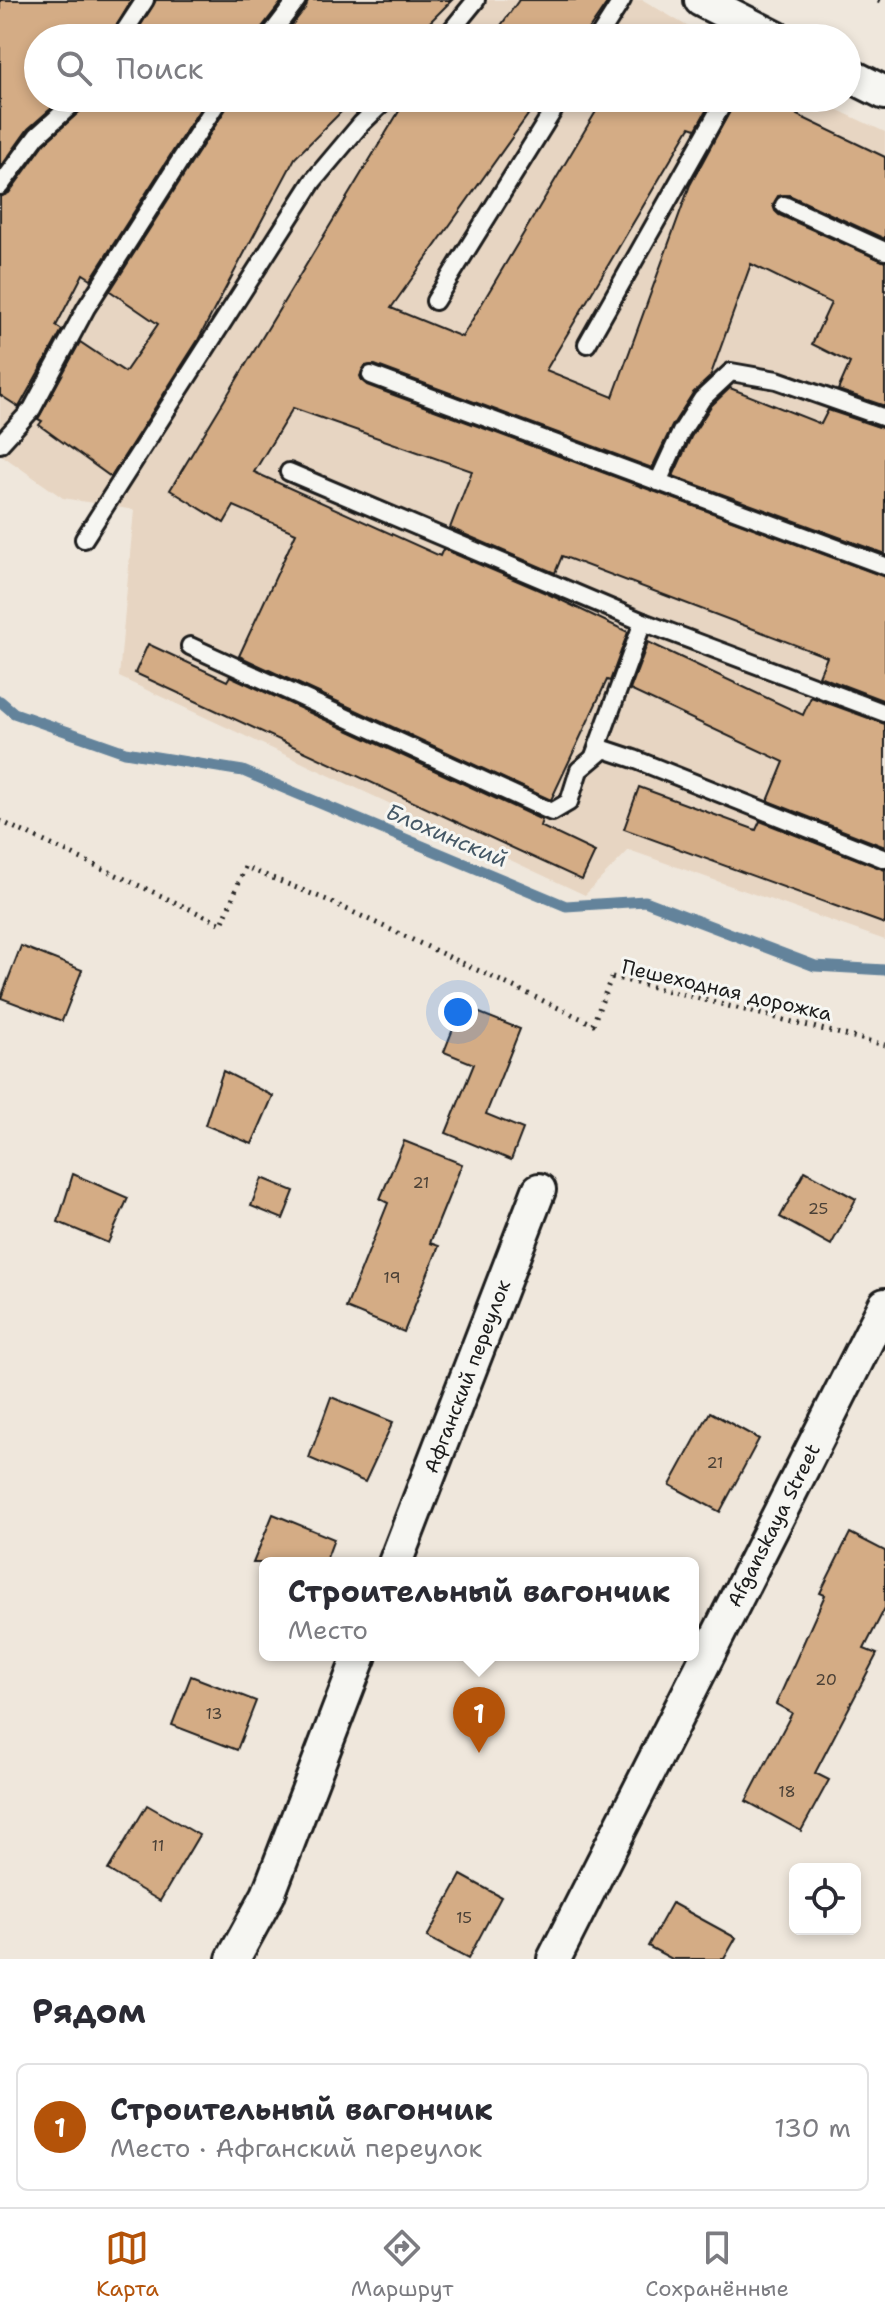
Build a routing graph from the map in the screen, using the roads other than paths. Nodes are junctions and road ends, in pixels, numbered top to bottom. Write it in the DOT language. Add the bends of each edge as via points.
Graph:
graph roads {
  1 [pos="145,0"];
  2 [pos="297,0"];
  3 [pos="476,0"];
  4 [pos="622,0"];
  5 [pos="701,0"];
  6 [pos="129,24"];
  7 [pos="279,24"];
  8 [pos="456,24"];
  9 [pos="607,24"];
  10 [pos="744,24"];
  11 [pos="861,81"];
  12 [pos="885,93"];
  13 [pos="64,112"];
  14 [pos="211,112"];
  15 [pos="373,112"];
  16 [pos="552,112"];
  17 [pos="718,112"];
  18 [pos="0,186"];
  19 [pos="784,205"];
  20 [pos="885,251"];
  21 [pos="435,301"];
  22 [pos="587,344"];
  23 [pos="371,375"];
  24 [pos="885,418"];
  25 [pos="0,444"];
  26 [pos="289,472"];
  27 [pos="658,482"];
  28 [pos="84,539"];
  29 [pos="885,566"];
  30 [pos="643,622"];
  31 [pos="190,646"];
  32 [pos="885,713"];
  33 [pos="594,757"];
  34 [pos="885,859"];
  35 [pos="539,1190"];
  36 [pos="885,1305"];
  37 [pos="397,1557"];
  38 [pos="358,1661"];
  39 [pos="233,1959"];
  40 [pos="554,1959"];
  1 -- 6 [label="lane"];
  2 -- 7 [label="lane"];
  3 -- 8 [label="lane"];
  4 -- 9 [label="lane"];
  5 -- 10 [label="street"];
  11 -- 12 [label="street"];
  13 -- 18 [label="lane" via="37,136"];
  14 -- 25 [label="lane" via="86,308 32,409"];
  15 -- 28 [label="lane" via="313,181"];
  16 -- 21 [label="lane"];
  17 -- 22 [label="lane"];
  19 -- 20 [label="lane"];
  23 -- 27 [label="lane"];
  24 -- 27 [label="lane" via="777,380 731,372 702,399"];
  26 -- 30 [label="lane"];
  27 -- 29 [label="lane"];
  30 -- 32 [label="lane"];
  30 -- 33 [label="lane"];
  31 -- 33 [label="lane" via="552,812 569,802 579,770"];
  33 -- 34 [label="lane" via="604,749 634,759"];
  35 -- 37 [label="street, Афганский переулок"];
  36 -- 40 [label="street, Afganskaya Street"];
  38 -- 39 [label="street" via="268,1895"];
}
